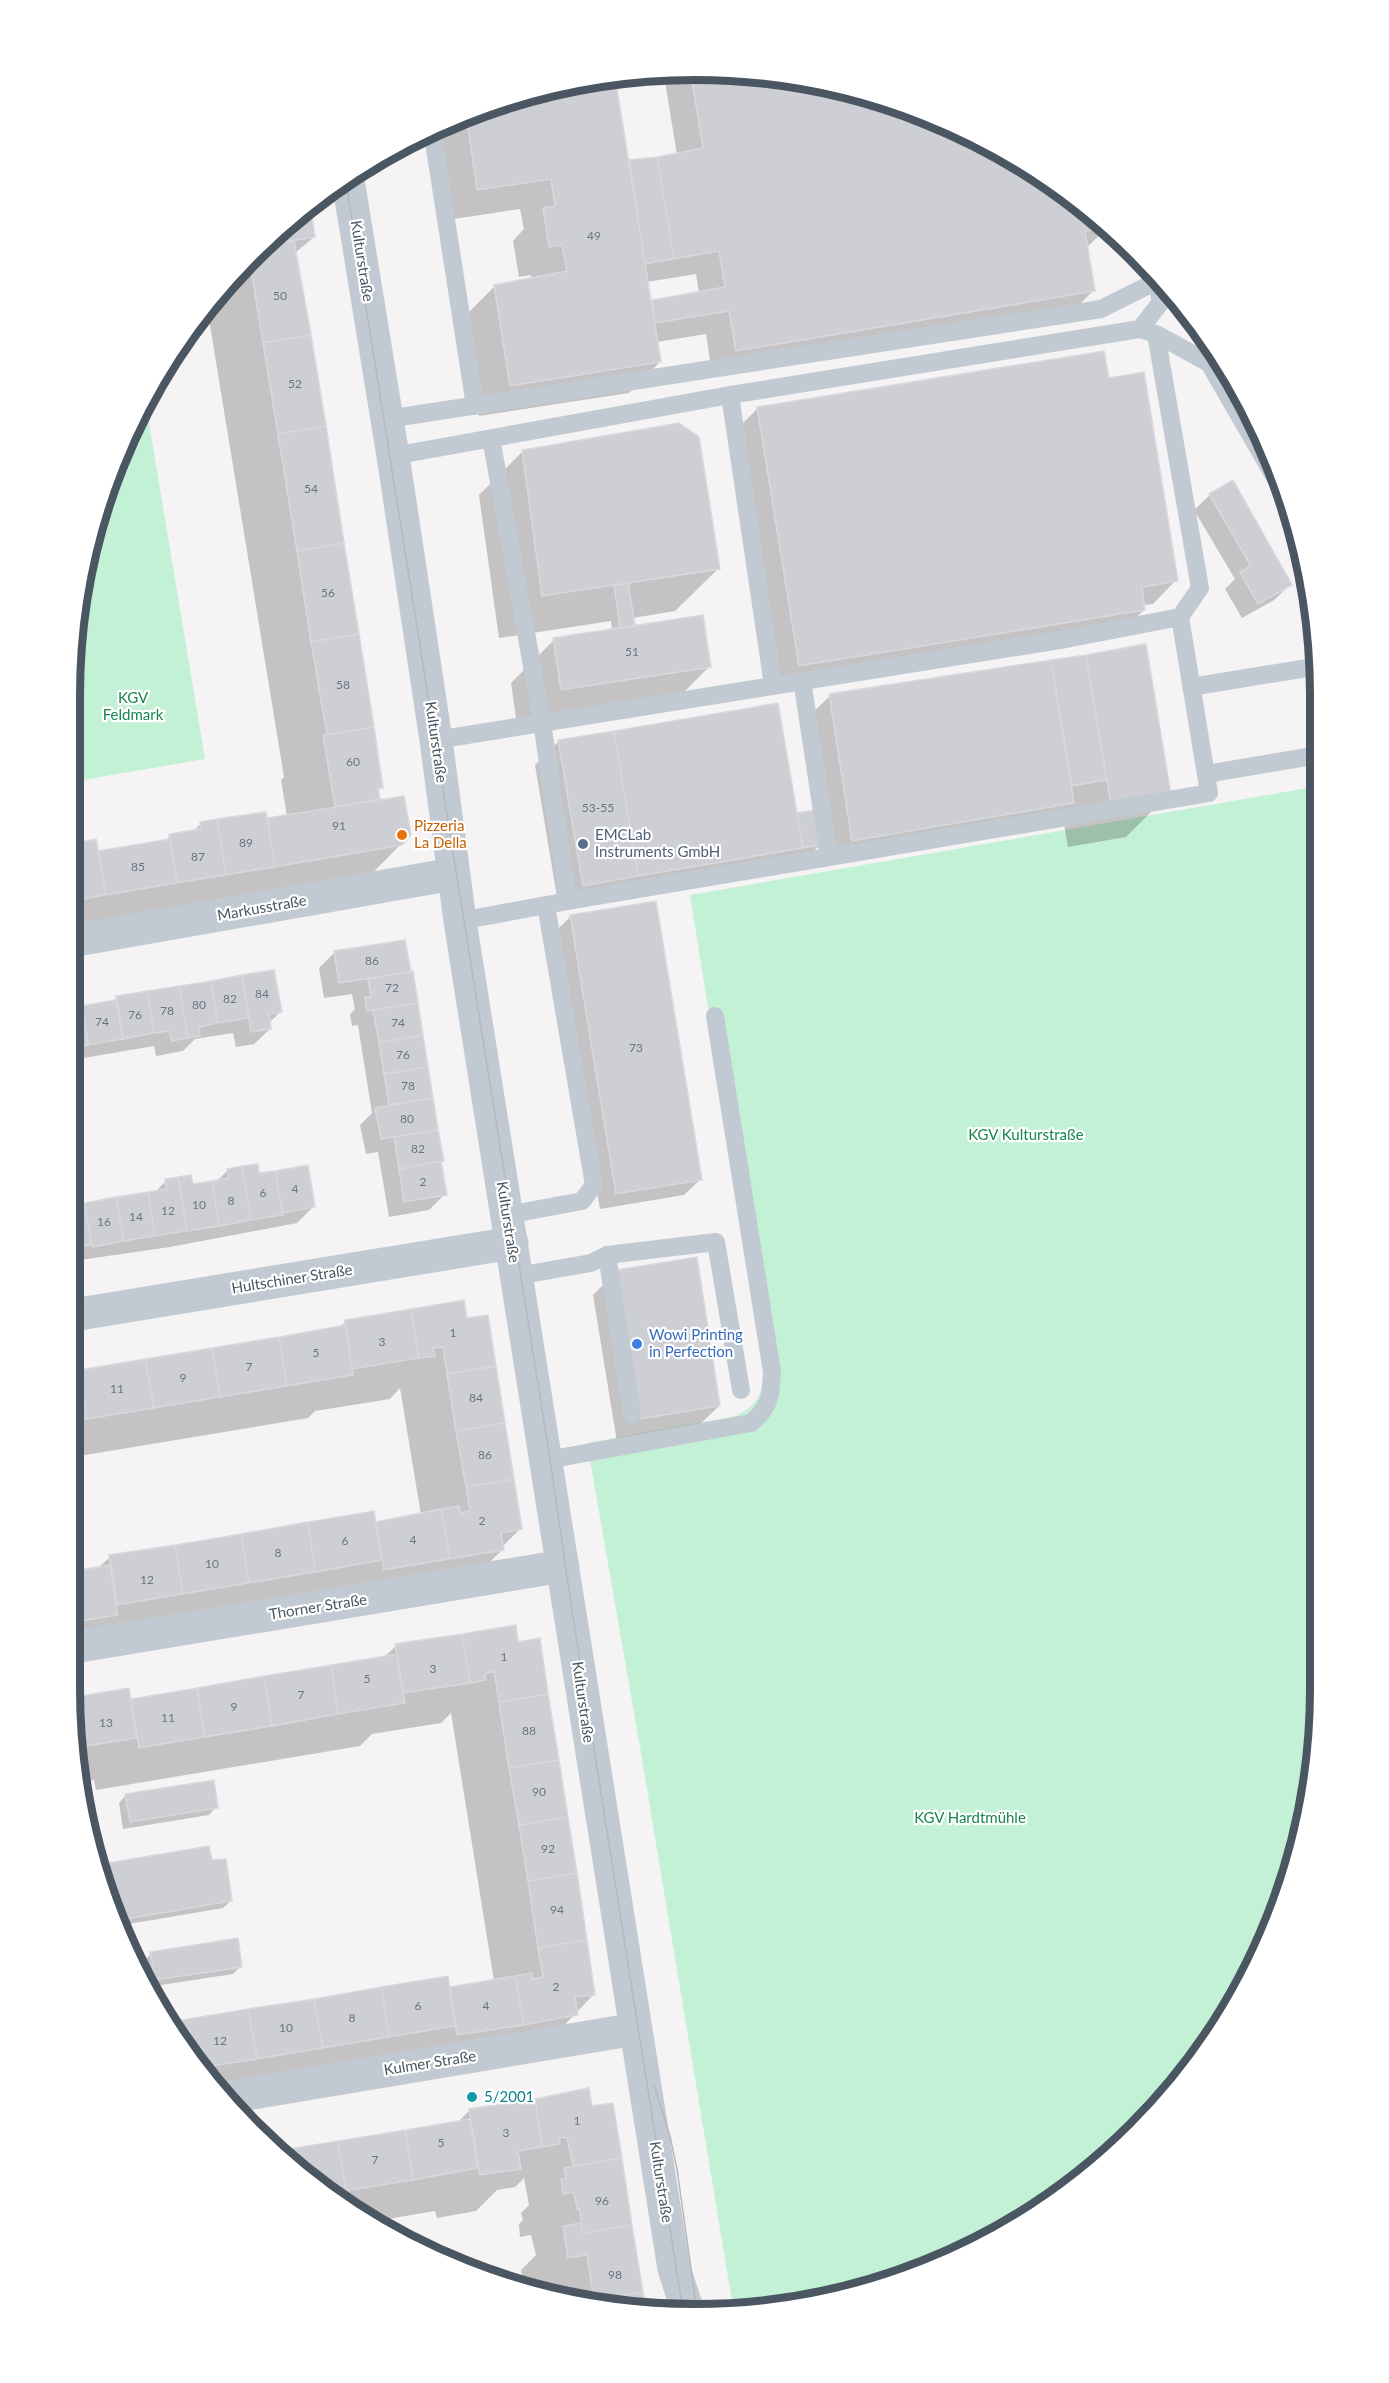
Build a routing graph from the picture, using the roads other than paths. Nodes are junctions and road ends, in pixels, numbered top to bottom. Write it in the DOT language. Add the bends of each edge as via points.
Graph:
graph roads {
  1 [pos="433,138"];
  2 [pos="349,186"];
  3 [pos="1151,282"];
  4 [pos="1159,292"];
  5 [pos="1148,332"];
  6 [pos="1210,360"];
  7 [pos="729,395"];
  8 [pos="476,406"];
  9 [pos="387,419"];
  10 [pos="491,438"];
  11 [pos="393,456"];
  12 [pos="1180,618"];
  13 [pos="1309,668"];
  14 [pos="802,680"];
  15 [pos="773,685"];
  16 [pos="1191,687"];
  17 [pos="542,722"];
  18 [pos="436,740"];
  19 [pos="1310,757"];
  20 [pos="1206,774"];
  21 [pos="829,857"];
  22 [pos="453,874"];
  23 [pos="568,901"];
  24 [pos="546,905"];
  25 [pos="460,921"];
  26 [pos="80,939"];
  27 [pos="715,1016"];
  28 [pos="510,1229"];
  29 [pos="607,1255"];
  30 [pos="517,1276"];
  31 [pos="80,1314"];
  32 [pos="741,1390"];
  33 [pos="632,1415"];
  34 [pos="547,1460"];
  35 [pos="563,1566"];
  36 [pos="80,1646"];
  37 [pos="636,2029"];
  38 [pos="234,2096"];
  39 [pos="680,2296"];
  1 -- 8 [label="lane"];
  2 -- 9 [label="street, Kulturstraße"];
  3 -- 8 [label="lane" via="1101,309"];
  4 -- 5 [label="lane" via="1161,302"];
  5 -- 6 [label="lane"];
  5 -- 7 [label="lane"];
  5 -- 12 [label="lane" via="1200,588"];
  7 -- 10 [label="lane"];
  7 -- 15 [label="lane"];
  8 -- 9 [label="lane"];
  9 -- 11 [label="street, Kulturstraße"];
  10 -- 11 [label="lane"];
  10 -- 17 [label="lane"];
  11 -- 18 [label="street, Kulturstraße"];
  12 -- 14 [label="lane"];
  12 -- 16 [label="lane"];
  13 -- 16 [label="lane"];
  14 -- 15 [label="lane"];
  14 -- 21 [label="lane"];
  15 -- 17 [label="lane"];
  16 -- 20 [label="lane"];
  17 -- 18 [label="lane"];
  17 -- 23 [label="lane"];
  18 -- 22 [label="street, Kulturstraße"];
  19 -- 20 [label="lane"];
  20 -- 21 [label="lane" via="1209,793"];
  21 -- 23 [label="lane"];
  22 -- 25 [label="street, Kulturstraße"];
  22 -- 26 [label="street, Markusstraße"];
  23 -- 24 [label="lane"];
  24 -- 25 [label="lane"];
  24 -- 28 [label="lane" via="594,1185 582,1201"];
  25 -- 28 [label="street, Kulturstraße"];
  27 -- 34 [label="lane" via="772,1372 765,1411 751,1423"];
  28 -- 30 [label="street, Kulturstraße"];
  28 -- 31 [label="street, Hultschiner Straße"];
  29 -- 30 [label="lane" via="591,1263"];
  29 -- 32 [label="lane" via="717,1242"];
  29 -- 33 [label="lane"];
  30 -- 34 [label="street, Kulturstraße"];
  34 -- 35 [label="street, Kulturstraße"];
  35 -- 36 [label="street, Thorner Straße"];
  35 -- 37 [label="street, Kulturstraße"];
  37 -- 38 [label="street, Kulmer Straße"];
  37 -- 39 [label="street, Kulturstraße"];
}
